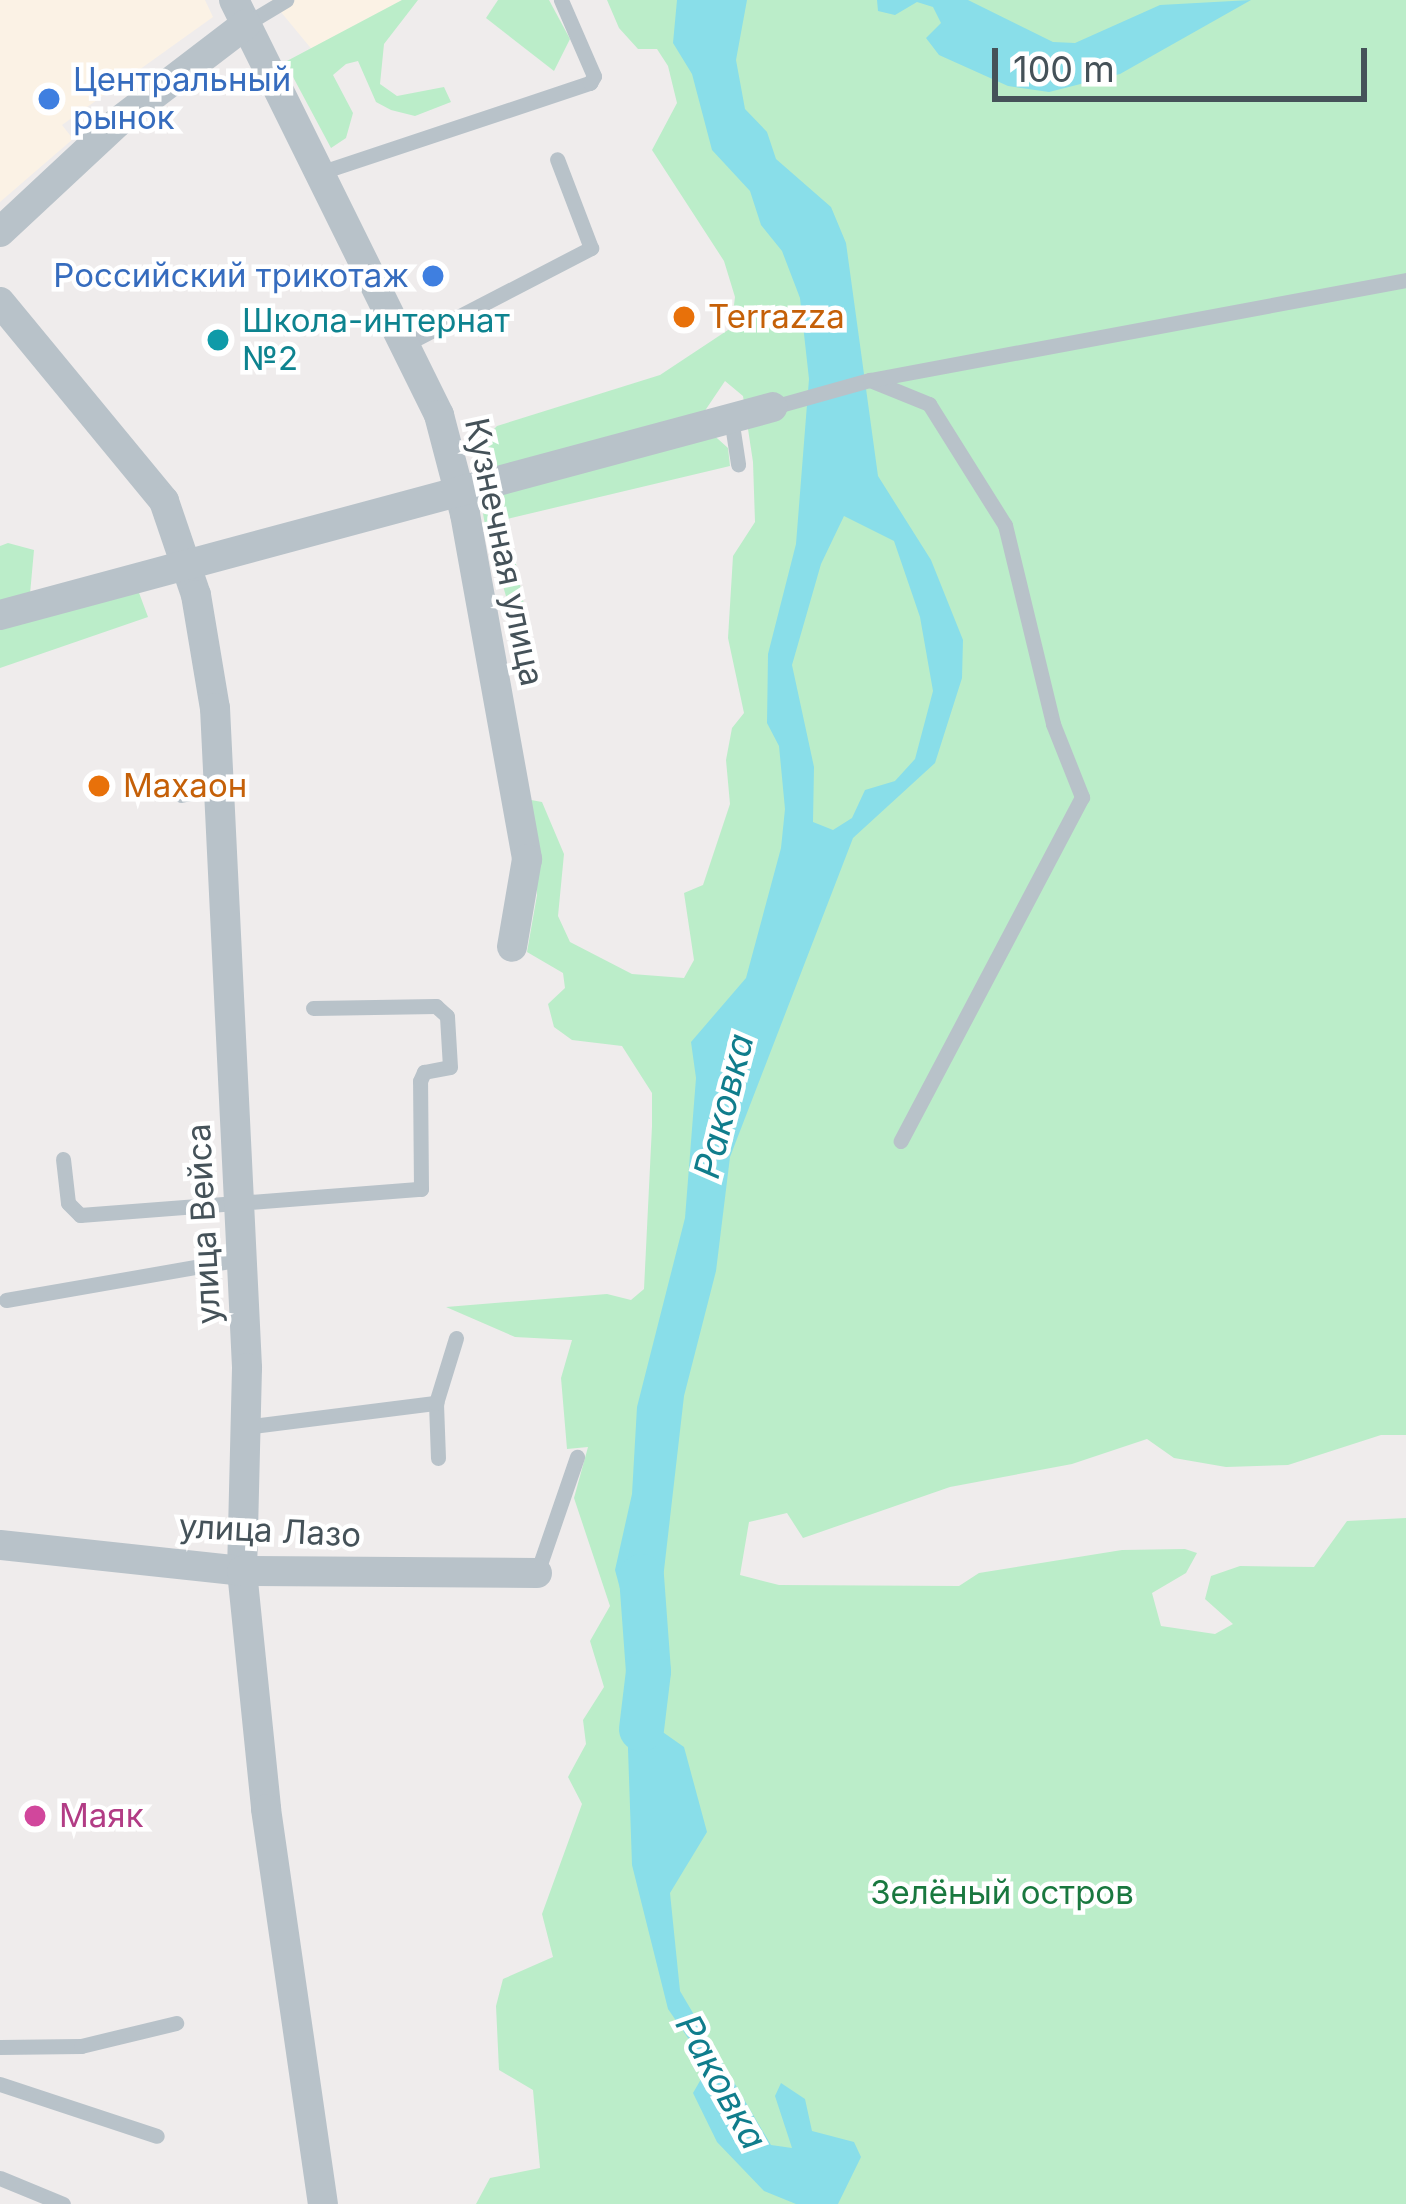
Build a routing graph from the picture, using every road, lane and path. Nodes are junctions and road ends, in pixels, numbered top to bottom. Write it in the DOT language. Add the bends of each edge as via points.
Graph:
graph roads {
  1 [pos="286,0"];
  2 [pos="561,0"];
  3 [pos="240,12"];
  4 [pos="557,159"];
  5 [pos="319,173"];
  6 [pos="0,232"];
  7 [pos="1406,280"];
  8 [pos="4,314"];
  9 [pos="404,345"];
  10 [pos="870,380"];
  11 [pos="773,407"];
  12 [pos="731,418"];
  13 [pos="739,464"];
  14 [pos="459,488"];
  15 [pos="188,565"];
  16 [pos="0,615"];
  17 [pos="219,787"];
  18 [pos="182,795"];
  19 [pos="512,947"];
  20 [pos="313,1008"];
  21 [pos="901,1141"];
  22 [pos="63,1160"];
  23 [pos="239,1203"];
  24 [pos="242,1259"];
  25 [pos="6,1300"];
  26 [pos="456,1338"];
  27 [pos="436,1403"];
  28 [pos="245,1427"];
  29 [pos="577,1457"];
  30 [pos="438,1458"];
  31 [pos="0,1545"];
  32 [pos="242,1571"];
  33 [pos="537,1574"];
  34 [pos="176,2023"];
  35 [pos="0,2047"];
  36 [pos="0,2084"];
  37 [pos="157,2136"];
  38 [pos="0,2178"];
  39 [pos="64,2204"];
  40 [pos="323,2204"];
  1 -- 3 [label="lane"];
  2 -- 5 [label="lane" via="594,76 590,83"];
  3 -- 5 [label="street, Кузнечная улица"];
  3 -- 6 [label="street"];
  4 -- 9 [label="lane" via="591,248"];
  5 -- 9 [label="street, Кузнечная улица"];
  7 -- 10 [label="lane"];
  8 -- 15 [label="street, улица Вейса" via="164,501"];
  9 -- 14 [label="street, Кузнечная улица" via="439,415"];
  10 -- 11 [label="lane"];
  10 -- 21 [label="lane" via="929,404 1005,525 1053,724 1082,796"];
  11 -- 12 [label="street"];
  12 -- 13 [label="lane"];
  12 -- 14 [label="street"];
  14 -- 15 [label="street"];
  14 -- 19 [label="street, Кузнечная улица" via="527,859"];
  15 -- 16 [label="street"];
  15 -- 17 [label="street, улица Вейса" via="215,708"];
  17 -- 18 [label="lane"];
  17 -- 23 [label="street, улица Вейса"];
  20 -- 23 [label="lane" via="436,1006 447,1016 450,1067 424,1072 419,1081 421,1190"];
  22 -- 23 [label="lane" via="68,1203 80,1215"];
  23 -- 24 [label="street, улица Вейса"];
  24 -- 25 [label="lane"];
  24 -- 28 [label="street, улица Вейса"];
  26 -- 27 [label="lane"];
  27 -- 28 [label="lane"];
  27 -- 30 [label="lane"];
  28 -- 32 [label="street, улица Вейса"];
  29 -- 33 [label="lane"];
  31 -- 32 [label="street, улица Лазо"];
  32 -- 33 [label="street, улица Лазо"];
  32 -- 40 [label="street, улица Вейса" via="266,1808"];
  34 -- 35 [label="lane" via="81,2046"];
  36 -- 37 [label="lane"];
  38 -- 39 [label="lane"];
}
